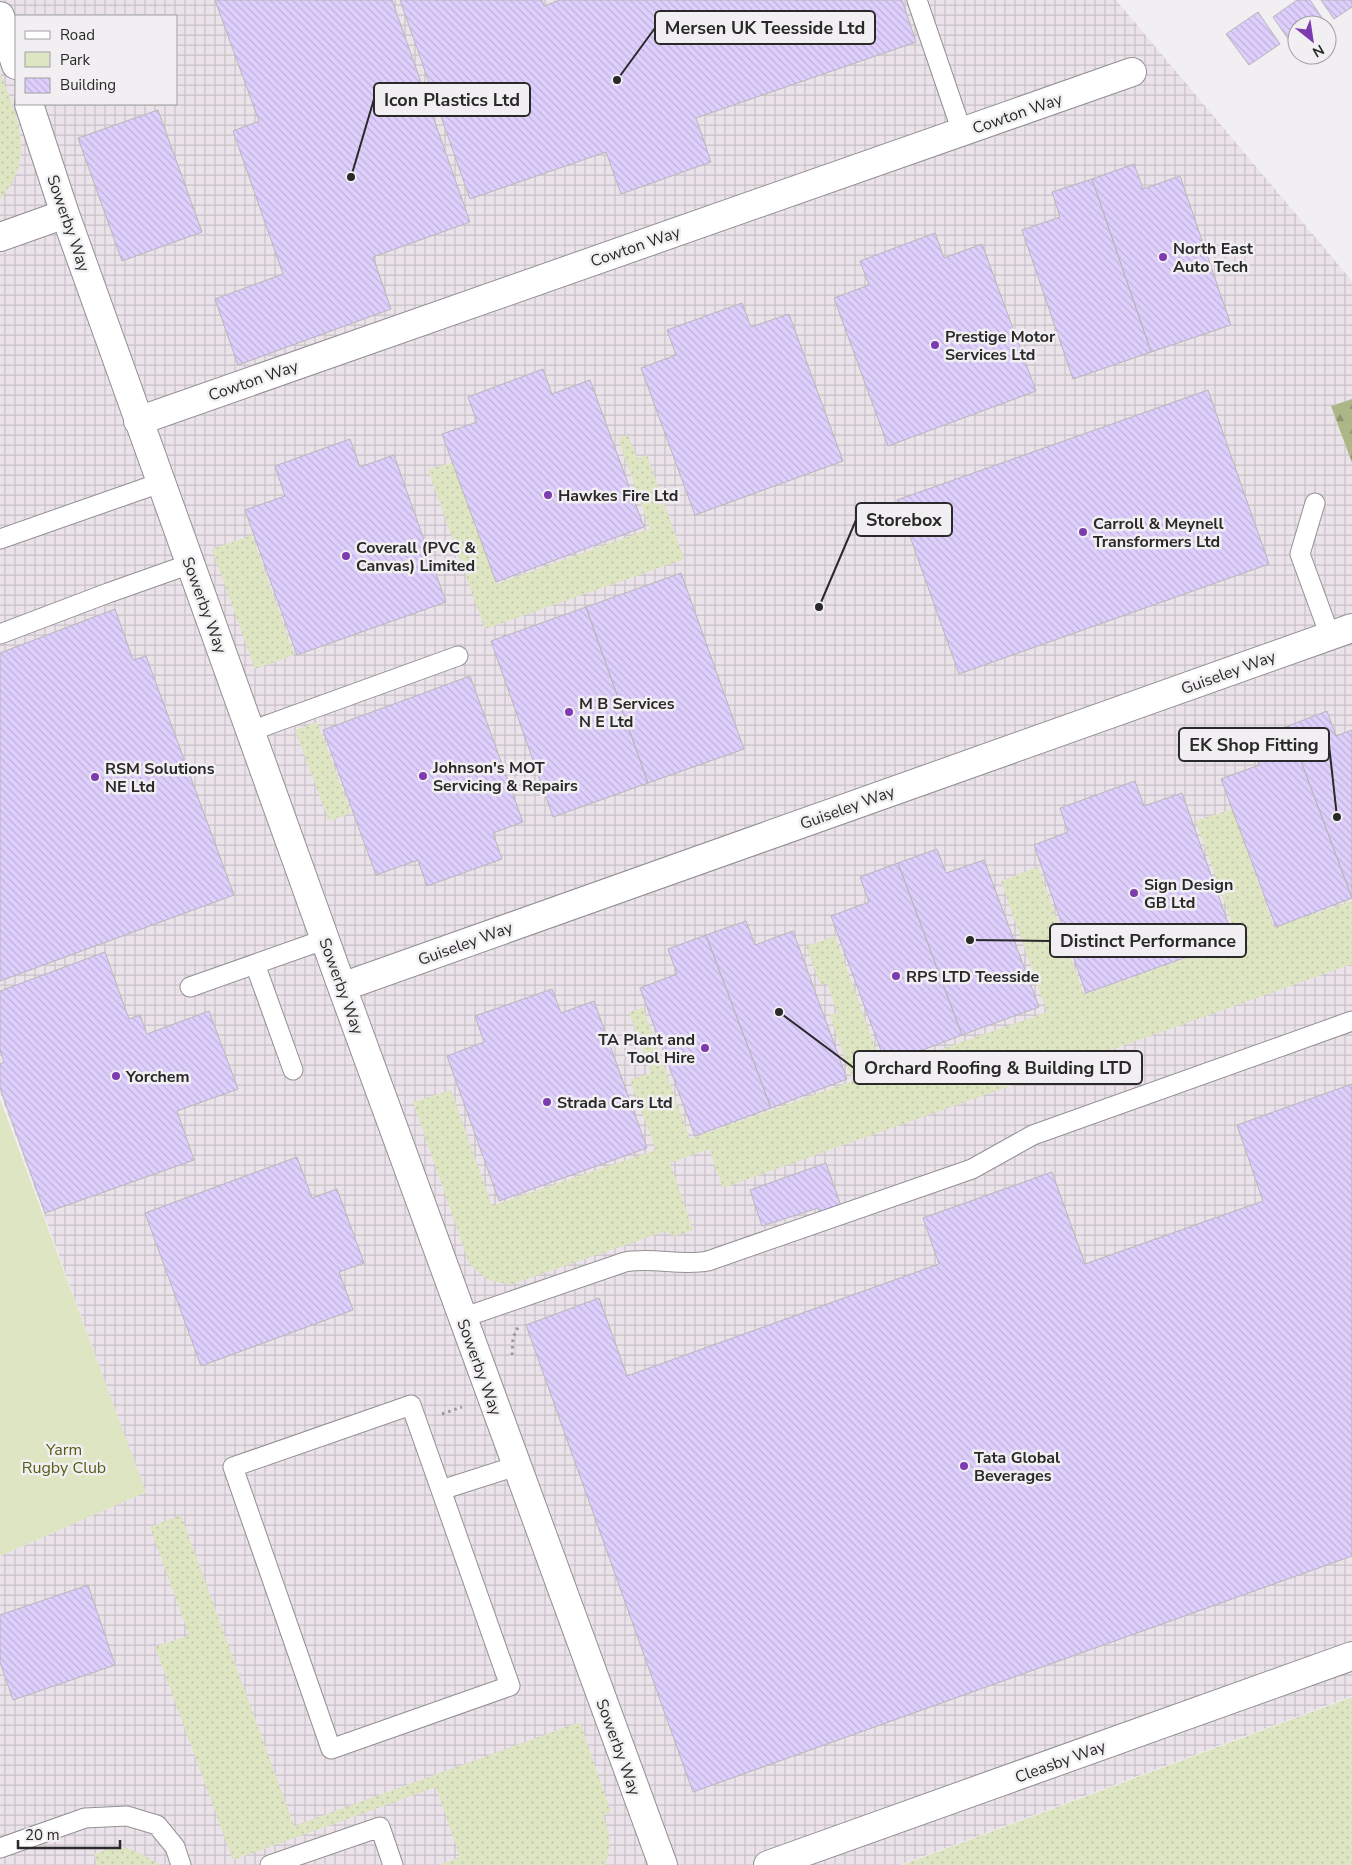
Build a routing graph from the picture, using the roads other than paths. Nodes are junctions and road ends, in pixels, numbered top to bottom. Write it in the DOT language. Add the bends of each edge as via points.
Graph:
graph roads {
  1 [pos="918,0"];
  2 [pos="0,16"];
  3 [pos="15,63"];
  4 [pos="1132,72"];
  5 [pos="29,105"];
  6 [pos="962,132"];
  7 [pos="65,214"];
  8 [pos="0,237"];
  9 [pos="138,421"];
  10 [pos="160,483"];
  11 [pos="1315,503"];
  12 [pos="0,539"];
  13 [pos="190,564"];
  14 [pos="1341,632"];
  15 [pos="0,634"];
  16 [pos="458,656"];
  17 [pos="251,731"];
  18 [pos="326,939"];
  19 [pos="255,964"];
  20 [pos="190,987"];
  21 [pos="342,987"];
  22 [pos="1352,1022"];
  23 [pos="293,1070"];
  24 [pos="462,1318"];
  25 [pos="516,1466"];
  26 [pos="441,1490"];
  27 [pos="1352,1656"];
  28 [pos="0,1848"];
  29 [pos="181,1865"];
  30 [pos="270,1865"];
  31 [pos="393,1865"];
  32 [pos="663,1865"];
  33 [pos="768,1865"];
  1 -- 6 [label="lane"];
  2 -- 3 [label="street"];
  4 -- 6 [label="street, Cowton Way"];
  5 -- 7 [label="street, Sowerby Way"];
  6 -- 9 [label="street, Cowton Way"];
  7 -- 8 [label="street"];
  7 -- 9 [label="street, Sowerby Way"];
  9 -- 10 [label="street, Sowerby Way"];
  10 -- 12 [label="lane"];
  10 -- 13 [label="street, Sowerby Way"];
  11 -- 14 [label="lane" via="1300,554"];
  13 -- 15 [label="lane"];
  13 -- 17 [label="street, Sowerby Way"];
  14 -- 21 [label="street, Guiseley Way"];
  16 -- 17 [label="lane"];
  17 -- 18 [label="street, Sowerby Way"];
  18 -- 19 [label="lane"];
  18 -- 21 [label="street, Sowerby Way"];
  19 -- 20 [label="lane"];
  19 -- 23 [label="lane"];
  21 -- 24 [label="street, Sowerby Way"];
  22 -- 24 [label="lane" via="1033,1135 972,1169 708,1261 692,1264 648,1259 626,1262"];
  24 -- 25 [label="street, Sowerby Way"];
  25 -- 26 [label="lane"];
  25 -- 32 [label="street, Sowerby Way"];
  26 -- 26 [label="lane" via="510,1686 331,1749 233,1467 411,1405"];
  27 -- 33 [label="street, Cleasby Way"];
  28 -- 29 [label="lane" via="85,1818 126,1816 157,1825 175,1847"];
  30 -- 31 [label="lane" via="380,1827"];
}
